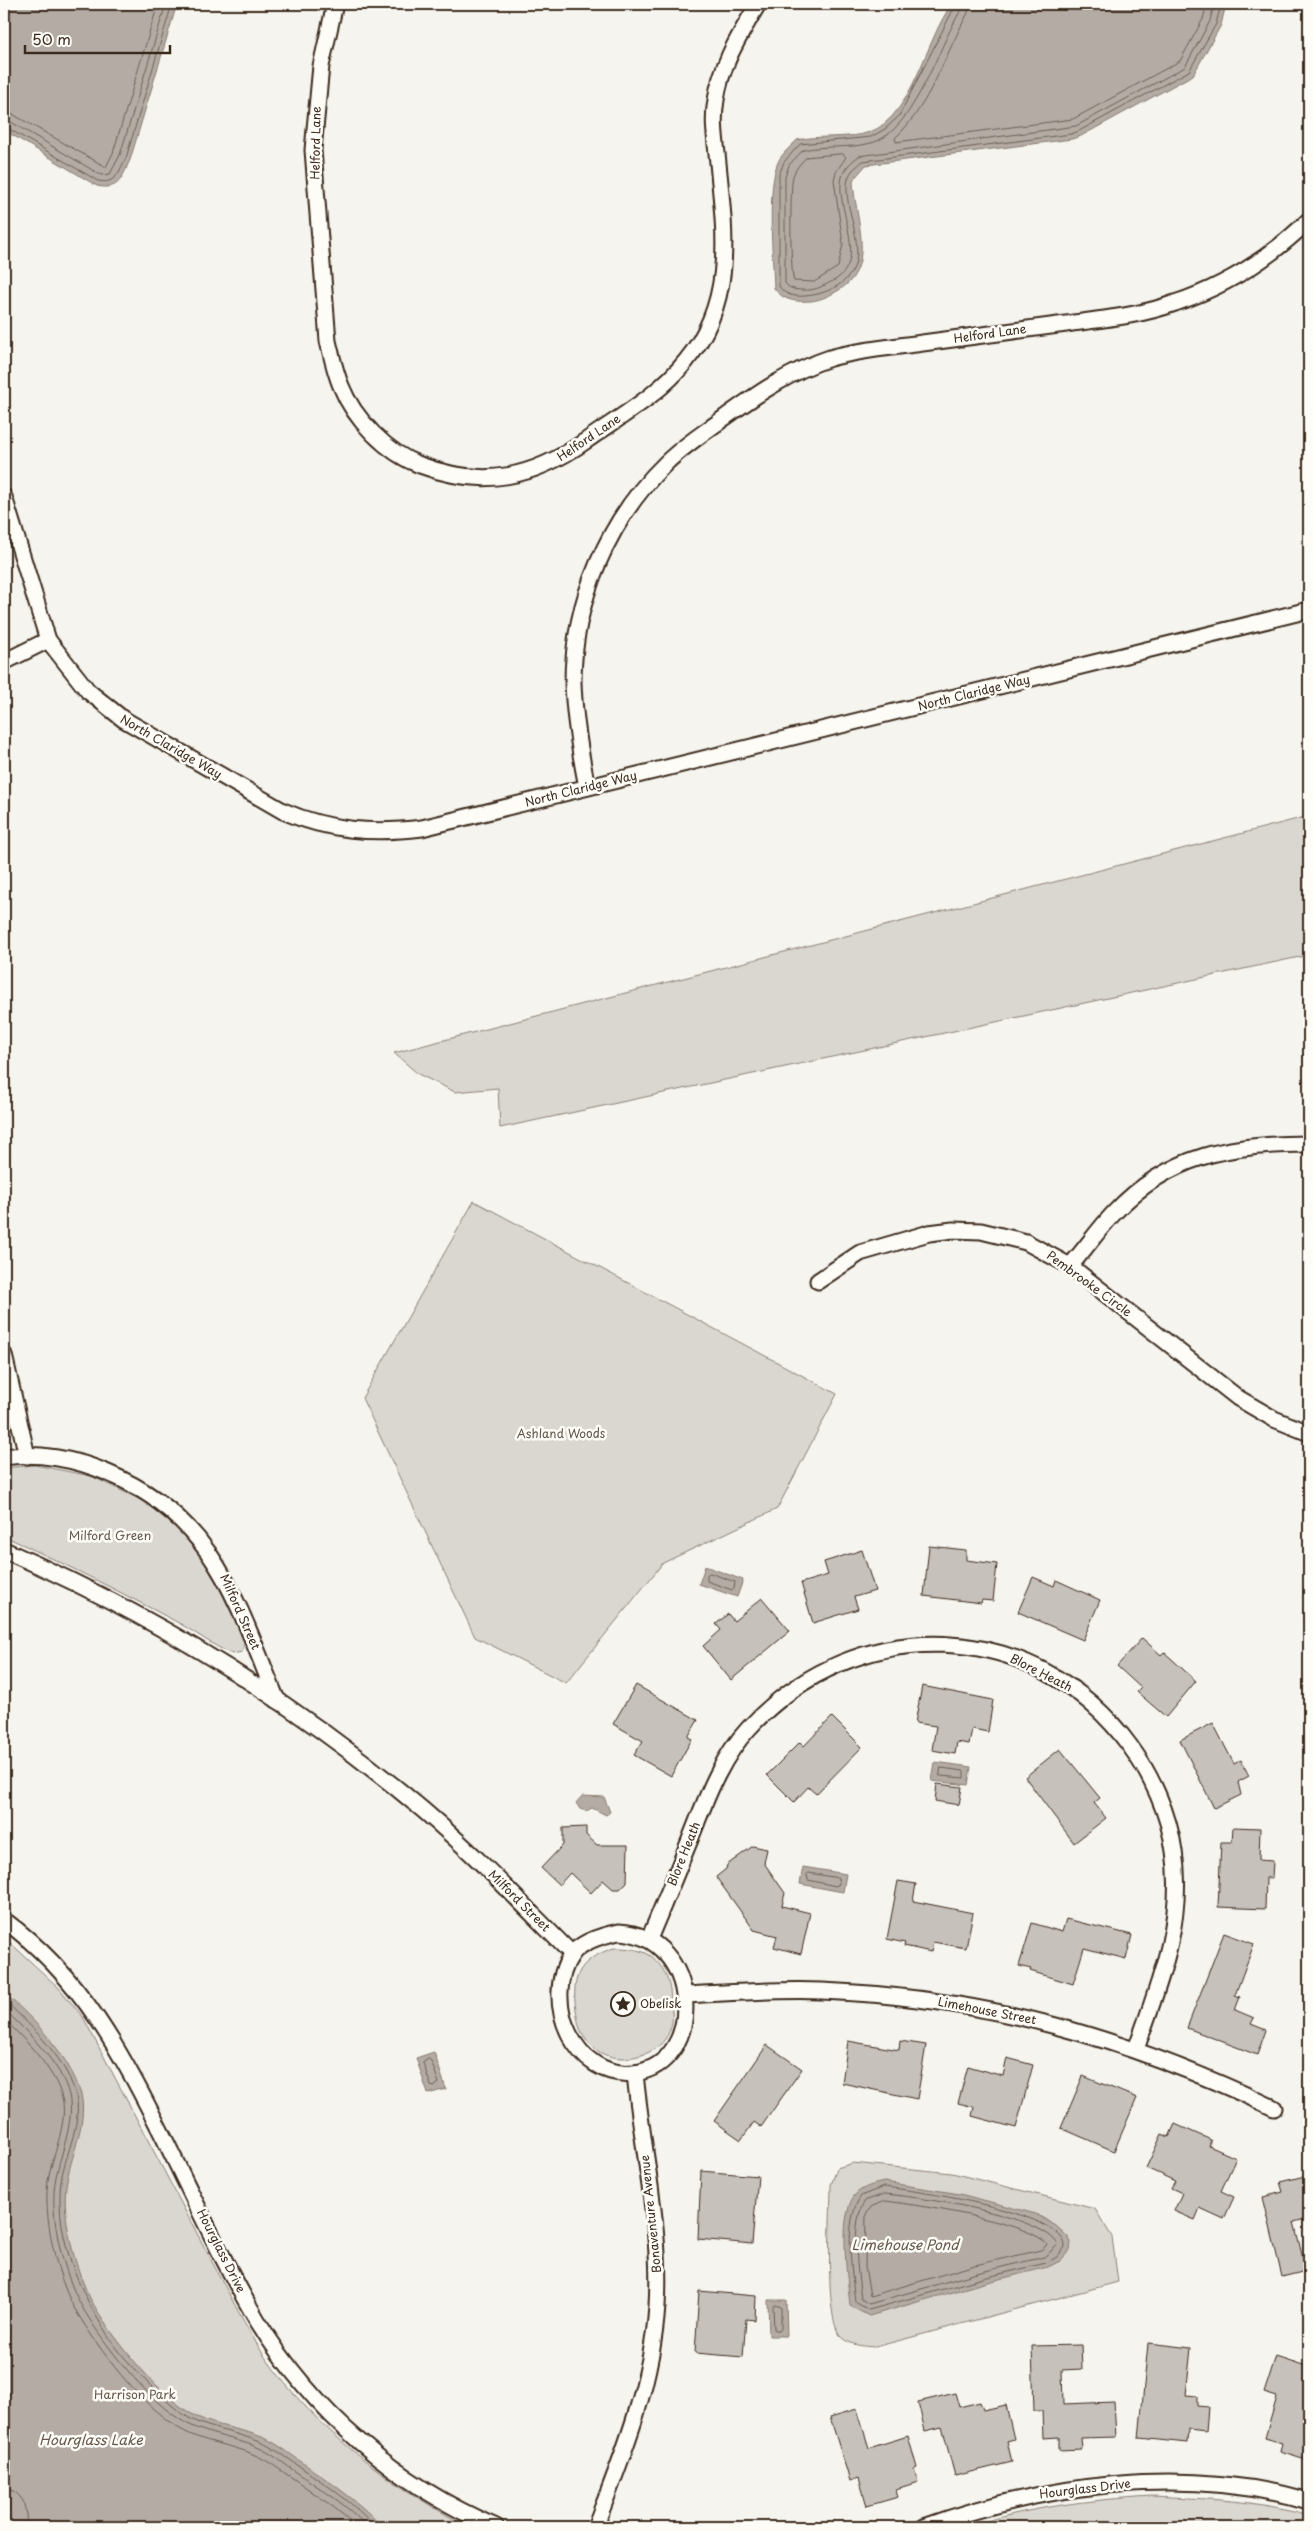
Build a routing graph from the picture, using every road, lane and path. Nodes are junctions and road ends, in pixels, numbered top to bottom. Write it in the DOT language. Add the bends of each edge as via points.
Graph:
graph roads {
  1 [pos="335,4"];
  2 [pos="758,4"];
  3 [pos="1309,220"];
  4 [pos="4,497"];
  5 [pos="1309,610"];
  6 [pos="48,640"];
  7 [pos="4,662"];
  8 [pos="587,787"];
  9 [pos="1309,1144"];
  10 [pos="1070,1266"];
  11 [pos="818,1281"];
  12 [pos="4,1355"];
  13 [pos="1309,1433"];
  14 [pos="27,1456"];
  15 [pos="4,1457"];
  16 [pos="4,1550"];
  17 [pos="277,1700"];
  18 [pos="4,1920"];
  19 [pos="649,1938"];
  20 [pos="572,1954"];
  21 [pos="685,1995"];
  22 [pos="1136,2049"];
  23 [pos="635,2072"];
  24 [pos="1274,2108"];
  25 [pos="1309,2501"];
  26 [pos="496,2527"];
  27 [pos="595,2527"];
  28 [pos="924,2527"];
  1 -- 2 [label="street, Helford Lane" via="321,66 313,150 328,342 334,368 356,412 381,440 431,469 467,478 505,478 538,469 568,453 662,386 696,347 719,298 725,263 715,102 727,60"];
  3 -- 8 [label="street, Helford Lane" via="1289,240 1243,273 1196,296 1148,312 831,358 778,382 684,448 656,473 623,515 601,557 583,604 573,680"];
  4 -- 6 [label="street, North Claridge Way"];
  5 -- 8 [label="street, North Claridge Way"];
  6 -- 7 [label="street"];
  6 -- 8 [label="street, North Claridge Way" via="88,691 122,719 304,821 352,831 422,828"];
  9 -- 10 [label="street" via="1225,1149 1165,1172 1114,1212"];
  10 -- 11 [label="street, Pembrooke Circle" via="1026,1242 981,1231 952,1230 929,1233 860,1253"];
  10 -- 13 [label="street, Pembrooke Circle" via="1238,1398 1274,1419"];
  12 -- 14 [label="street"];
  14 -- 15 [label="street, Milford Street"];
  14 -- 17 [label="street, Milford Street" via="77,1462 104,1471 147,1493 177,1515 204,1544 226,1579"];
  16 -- 17 [label="street, Milford Street" via="146,1618"];
  17 -- 20 [label="street, Milford Street" via="343,1746 423,1811 498,1878"];
  18 -- 26 [label="street, Hourglass Drive" via="72,1983 106,2031 141,2093 236,2282 258,2321 298,2377 353,2435 384,2461 434,2495"];
  19 -- 20 [label="street" via="637,1934 610,1934 592,1940"];
  19 -- 21 [label="street" via="667,1954"];
  19 -- 22 [label="street, Blore Heath" via="723,1763 748,1729 778,1700 796,1685 830,1666 879,1650 920,1644 983,1649 1025,1663 1059,1680 1100,1710 1137,1755 1158,1795 1174,1849 1176,1915 1167,1956"];
  20 -- 23 [label="street" via="561,1994 568,2033 582,2054 593,2063 607,2069"];
  21 -- 22 [label="street, Limehouse Street" via="820,1991 912,1998 1033,2019"];
  21 -- 23 [label="street" via="683,2026 675,2045 661,2061"];
  22 -- 24 [label="street, Limehouse Street"];
  23 -- 27 [label="street, Bonaventure Avenue" via="656,2237 657,2305 644,2388 625,2452"];
  25 -- 28 [label="street, Hourglass Drive" via="1231,2487 1136,2482 1017,2499"];
}
